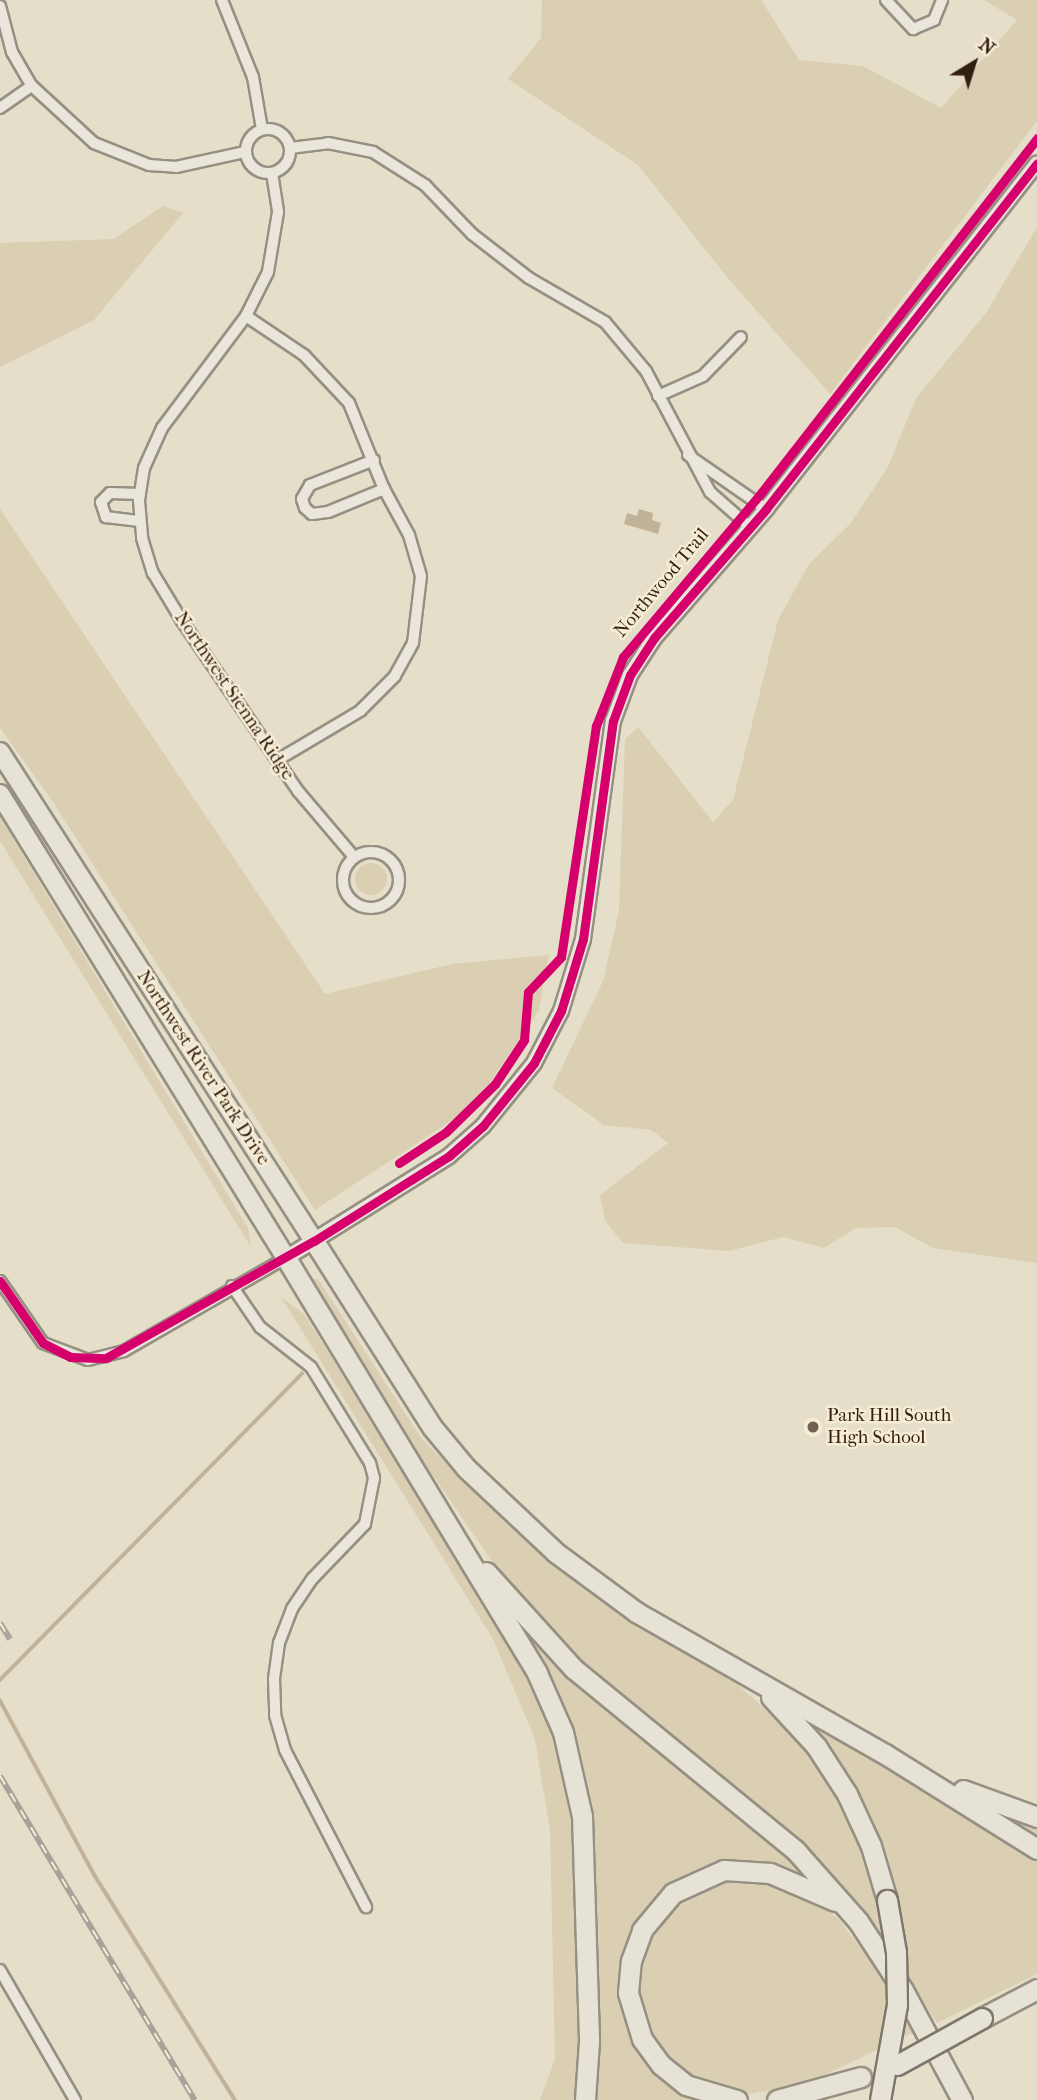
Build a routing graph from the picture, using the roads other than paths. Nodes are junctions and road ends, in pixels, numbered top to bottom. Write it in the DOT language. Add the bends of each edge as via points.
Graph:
graph roads {
  1 [pos="222,0"];
  2 [pos="886,0"];
  3 [pos="942,0"];
  4 [pos="0,6"];
  5 [pos="32,86"];
  6 [pos="0,108"];
  7 [pos="262,129"];
  8 [pos="290,148"];
  9 [pos="245,152"];
  10 [pos="1037,164"];
  11 [pos="272,173"];
  12 [pos="246,316"];
  13 [pos="741,337"];
  14 [pos="658,396"];
  15 [pos="686,453"];
  16 [pos="374,460"];
  17 [pos="384,489"];
  18 [pos="140,494"];
  19 [pos="766,509"];
  20 [pos="141,521"];
  21 [pos="751,528"];
  22 [pos="0,752"];
  23 [pos="279,759"];
  24 [pos="0,794"];
  25 [pos="354,857"];
  26 [pos="314,1241"];
  27 [pos="286,1258"];
  28 [pos="0,1281"];
  29 [pos="232,1286"];
  30 [pos="459,1543"];
  31 [pos="738,1671"];
  32 [pos="885,1754"];
  33 [pos="1037,1818"];
  34 [pos="1037,1849"];
  35 [pos="366,1907"];
  36 [pos="858,1921"];
  37 [pos="0,1970"];
  38 [pos="1037,1989"];
  39 [pos="861,2077"];
  40 [pos="75,2100"];
  41 [pos="585,2100"];
  42 [pos="737,2100"];
  43 [pos="777,2100"];
  44 [pos="817,2100"];
  45 [pos="880,2100"];
  46 [pos="962,2100"];
  1 -- 7 [label="street" via="253,77"];
  2 -- 3 [label="street" via="913,29 934,20"];
  4 -- 5 [label="street" via="12,52"];
  5 -- 6 [label="street"];
  5 -- 9 [label="street" via="76,130 116,155 176,167"];
  7 -- 8 [label="street" via="277,130"];
  7 -- 9 [label="street" via="250,137"];
  8 -- 11 [label="street" via="288,162"];
  8 -- 14 [label="street" via="328,143 373,152 425,185 472,234 529,278 605,322 646,371"];
  9 -- 11 [label="street" via="256,170"];
  10 -- 19 [label="street"];
  11 -- 12 [label="street, Northwest Sienna Ridge" via="277,225 268,272"];
  12 -- 16 [label="street" via="329,377 349,403"];
  12 -- 18 [label="street, Northwest Sienna Ridge" via="162,428 144,468"];
  13 -- 14 [label="street" via="703,376"];
  14 -- 15 [label="street"];
  15 -- 19 [label="street"];
  15 -- 21 [label="street" via="710,492"];
  16 -- 17 [label="street"];
  16 -- 17 [label="street" via="310,485 303,499 305,508 312,514 328,512"];
  17 -- 23 [label="street" via="409,535 421,576 413,643 380,694"];
  18 -- 20 [label="street, Northwest Sienna Ridge"];
  18 -- 20 [label="street" via="110,493 101,502 106,517"];
  19 -- 21 [label="street"];
  20 -- 23 [label="street, Northwest Sienna Ridge" via="153,573"];
  21 -- 26 [label="street" via="654,638 630,675 614,721 583,939 561,1011 534,1063 483,1126 449,1156"];
  22 -- 26 [label="main road, Northwest River Park Drive"];
  23 -- 25 [label="street, Northwest Sienna Ridge" via="315,814"];
  24 -- 27 [label="main road, Northwest River Park Drive"];
  25 -- 25 [label="street" via="343,875 348,896 367,908 388,903 400,884 394,863 376,852"];
  26 -- 27 [label="street"];
  26 -- 31 [label="highway, Northwest River Park Drive" via="402,1385 466,1468 555,1552 636,1612"];
  27 -- 29 [label="street"];
  27 -- 30 [label="highway, Northwest River Park Drive"];
  28 -- 29 [label="street" via="43,1343 88,1360 124,1351"];
  29 -- 35 [label="street" via="260,1327 311,1367 370,1463 374,1478 365,1524 312,1579 292,1609 279,1643 274,1679 275,1715 285,1750"];
  30 -- 36 [label="highway" via="574,1669 796,1850"];
  30 -- 41 [label="highway" via="543,1685 571,1755 582,1816 589,2041"];
  31 -- 32 [label="highway"];
  31 -- 45 [label="highway, bridge" via="778,1703 832,1770 867,1837 887,1900 896,1952 897,2005"];
  32 -- 33 [label="highway" via="992,1803"];
  32 -- 34 [label="highway"];
  36 -- 42 [label="highway" via="811,1888 769,1873 740,1869 686,1884 650,1917 635,1945 628,1977 631,2009 642,2039 661,2065 686,2085"];
  36 -- 46 [label="highway" via="929,2030"];
  37 -- 40 [label="street"];
  38 -- 39 [label="highway, bridge" via="897,2064"];
  39 -- 43 [label="highway"];
  39 -- 44 [label="highway"];
}
